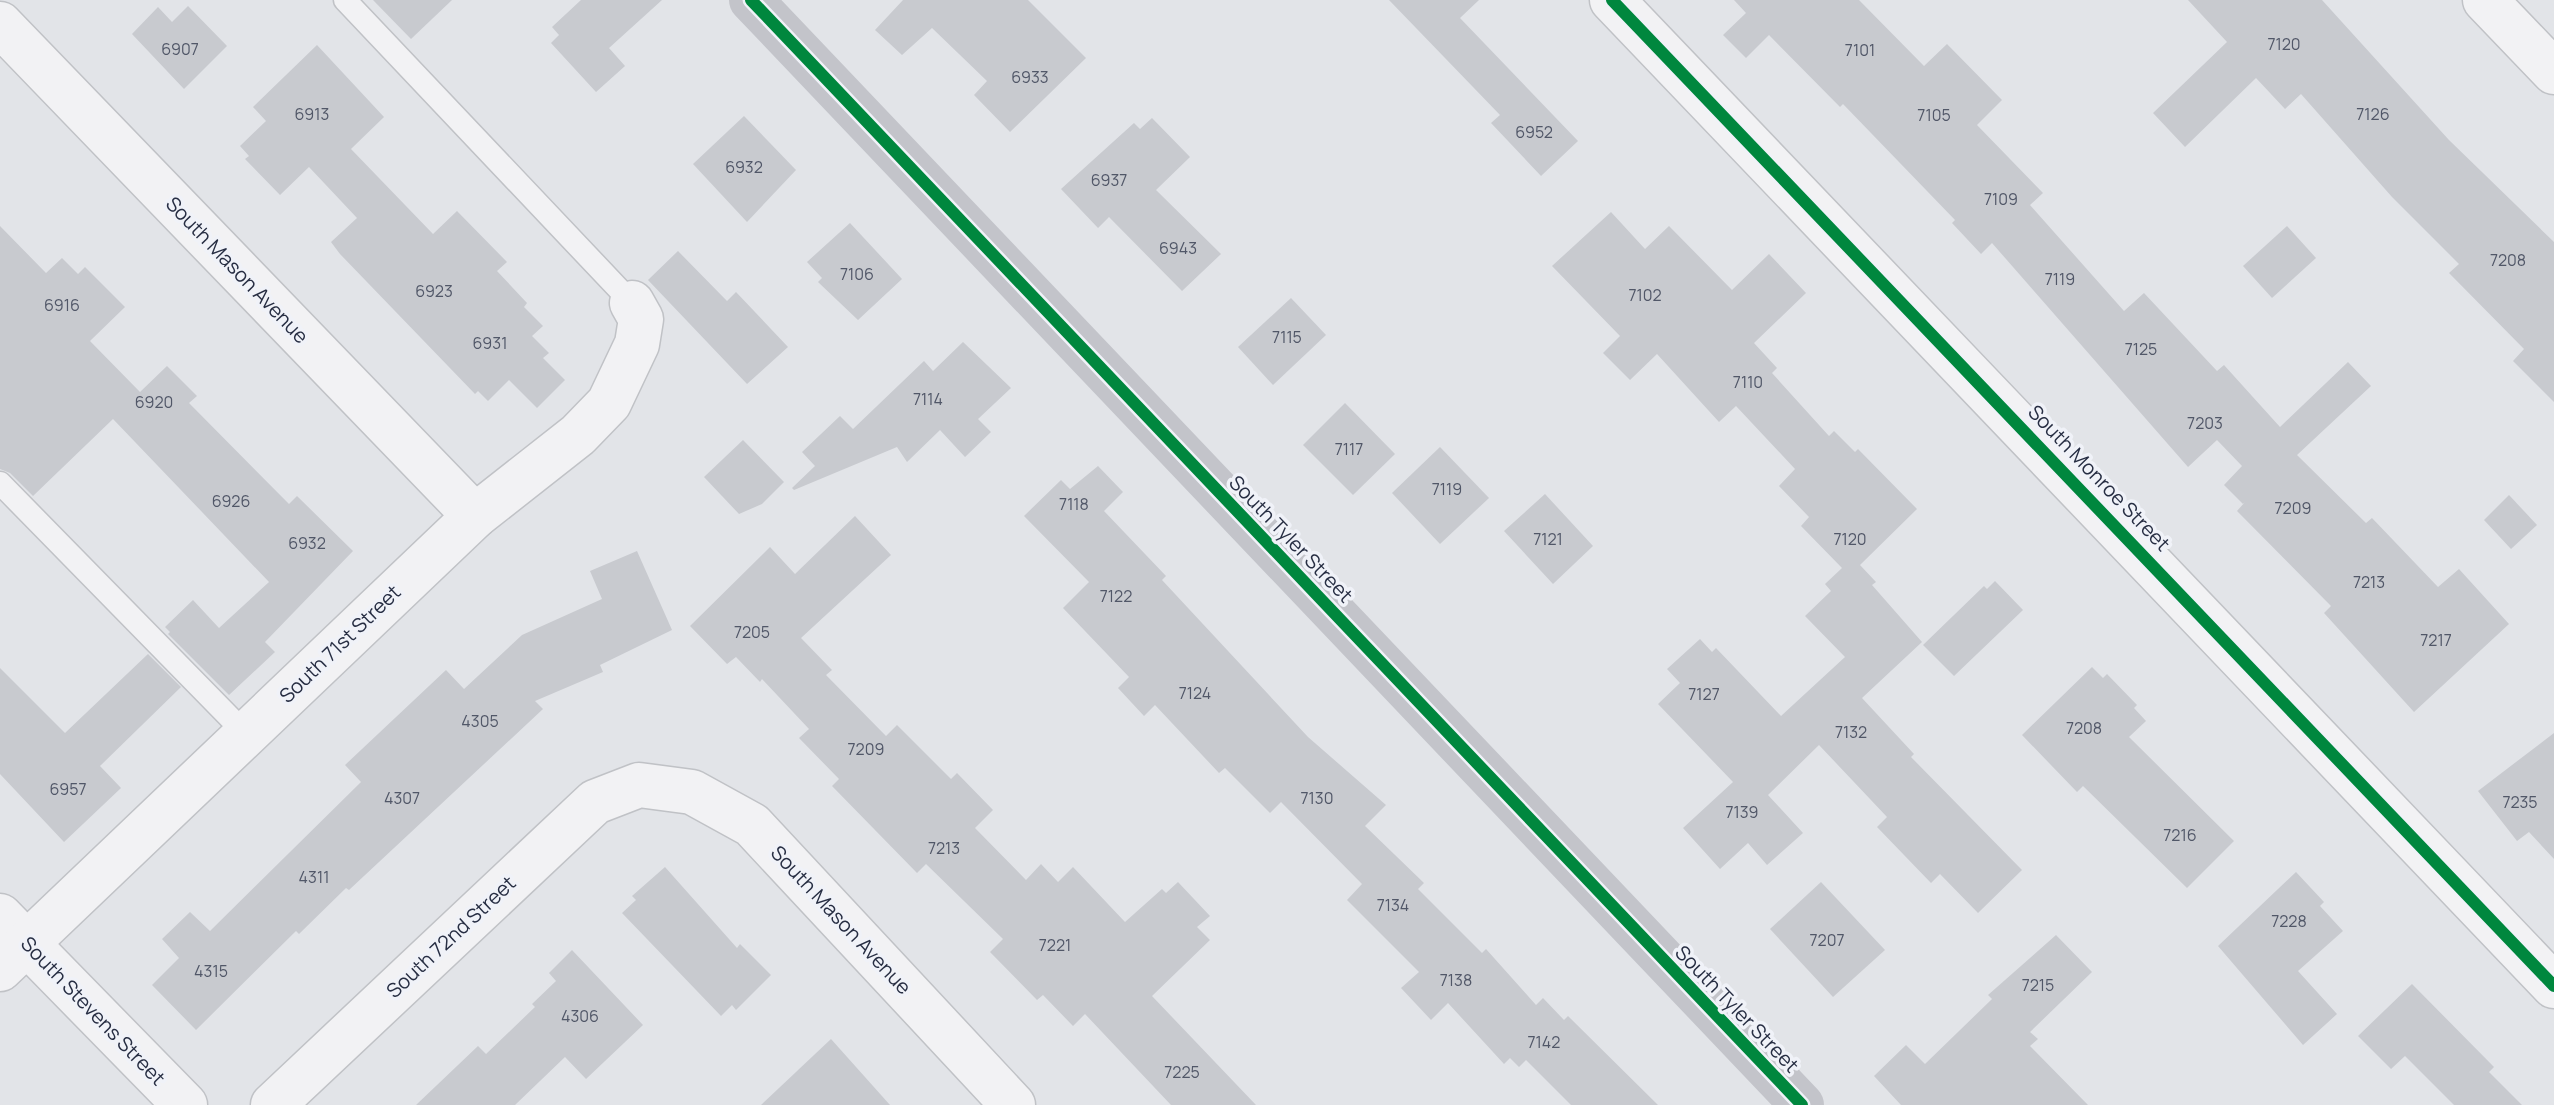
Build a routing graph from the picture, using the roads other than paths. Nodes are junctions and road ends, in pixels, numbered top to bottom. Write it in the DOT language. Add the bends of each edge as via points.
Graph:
graph roads {
  1 [pos="345,0"];
  2 [pos="751,0"];
  3 [pos="1612,0"];
  4 [pos="2485,0"];
  5 [pos="0,24"];
  6 [pos="2554,72"];
  7 [pos="632,303"];
  8 [pos="0,483"];
  9 [pos="475,516"];
  10 [pos="246,734"];
  11 [pos="639,785"];
  12 [pos="9,943"];
  13 [pos="2554,986"];
  14 [pos="185,1105"];
  15 [pos="273,1105"];
  16 [pos="1012,1105"];
  17 [pos="1802,1105"];
  1 -- 7 [label="lane"];
  2 -- 17 [label="street, South Tyler Street"];
  3 -- 13 [label="street, South Monroe Street"];
  4 -- 6 [label="street"];
  5 -- 9 [label="street, South Mason Avenue"];
  7 -- 9 [label="street, South 71st Street" via="641,319 637,344 609,403 578,435"];
  8 -- 10 [label="lane"];
  9 -- 10 [label="street, South 71st Street"];
  10 -- 12 [label="street, South 71st Street"];
  11 -- 15 [label="street, South 72nd Street" via="595,802"];
  11 -- 16 [label="street, South Mason Avenue" via="692,792 752,825"];
  12 -- 14 [label="street, South Stevens Street"];
}
